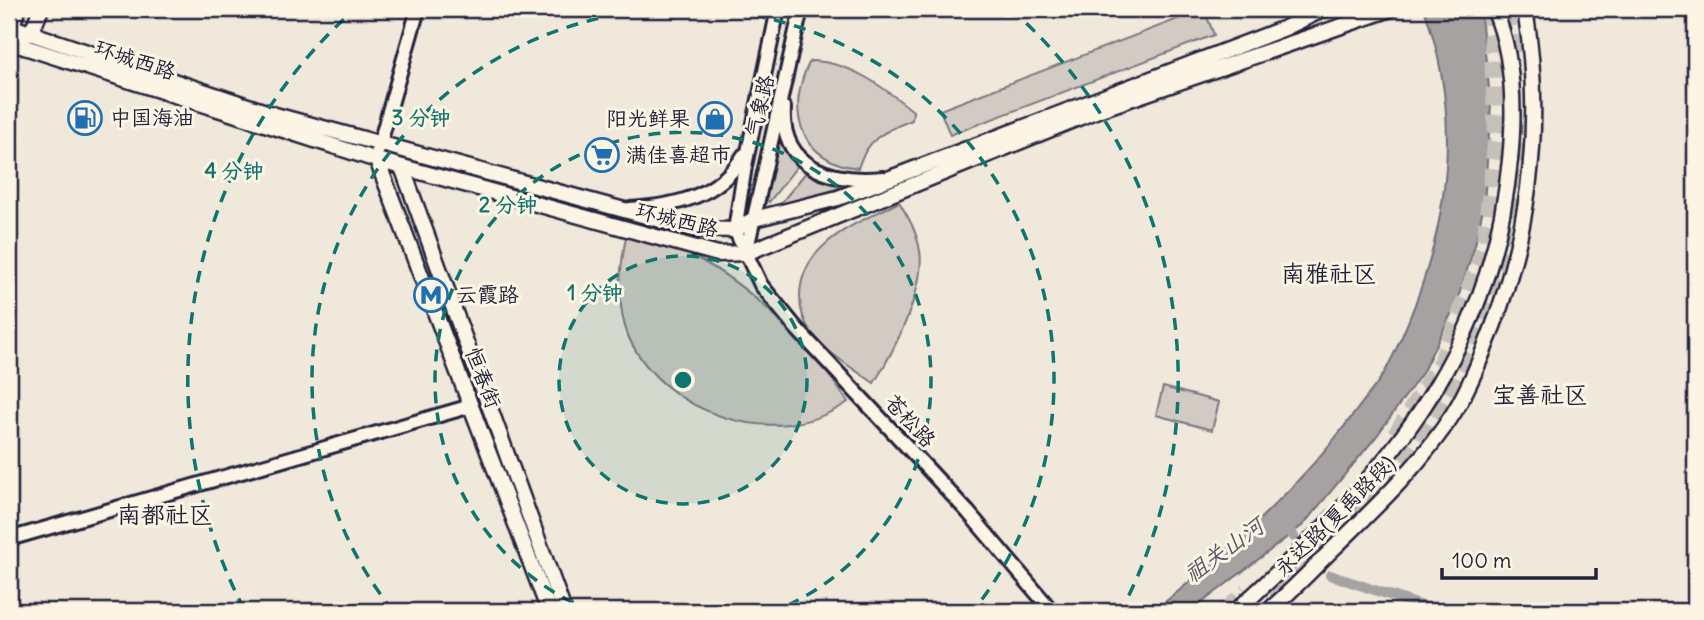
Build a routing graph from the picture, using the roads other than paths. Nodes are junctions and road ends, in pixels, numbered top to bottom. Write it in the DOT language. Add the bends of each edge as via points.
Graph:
graph roads {
  1 [pos="18,9"];
  2 [pos="41,9"];
  3 [pos="418,9"];
  4 [pos="778,9"];
  5 [pos="801,9"];
  6 [pos="1324,9"];
  7 [pos="1391,9"];
  8 [pos="1493,9"];
  9 [pos="1524,9"];
  10 [pos="31,33"];
  11 [pos="9,34"];
  12 [pos="785,81"];
  13 [pos="383,125"];
  14 [pos="378,143"];
  15 [pos="749,146"];
  16 [pos="397,148"];
  17 [pos="377,160"];
  18 [pos="402,167"];
  19 [pos="894,177"];
  20 [pos="623,210"];
  21 [pos="754,219"];
  22 [pos="735,229"];
  23 [pos="746,253"];
  24 [pos="471,407"];
  25 [pos="9,539"];
  26 [pos="548,611"];
  27 [pos="564,611"];
  28 [pos="1052,611"];
  29 [pos="1236,611"];
  30 [pos="1268,611"];
  1 -- 11 [label="main road"];
  2 -- 10 [label="main road"];
  3 -- 13 [label="street"];
  4 -- 15 [label="street, 气象路"];
  5 -- 12 [label="street, 气象路"];
  6 -- 19 [label="main road, 环城西路" via="1285,28"];
  7 -- 23 [label="main road, 环城西路" via="1098,110"];
  8 -- 29 [label="main road, 永达路(夏禹路段)" via="1502,29 1514,122 1494,253 1475,310 1445,375 1408,434 1365,486"];
  9 -- 30 [label="main road, 永达路(夏禹路段)" via="1533,80 1525,223 1510,284 1474,374 1453,414 1405,479"];
  10 -- 11 [label="main road"];
  10 -- 14 [label="main road, 环城西路"];
  11 -- 17 [label="main road, 环城西路"];
  12 -- 19 [label="street" via="783,117 801,159 831,176"];
  12 -- 21 [label="street, 气象路"];
  13 -- 14 [label="street"];
  13 -- 16 [label="street"];
  14 -- 16 [label="main road, 环城西路"];
  14 -- 17 [label="street"];
  15 -- 20 [label="street" via="716,188 666,206"];
  15 -- 22 [label="street, 气象路"];
  16 -- 18 [label="street"];
  16 -- 20 [label="main road, 环城西路"];
  17 -- 18 [label="main road, 环城西路"];
  17 -- 24 [label="main road, 恒春街"];
  18 -- 23 [label="main road, 环城西路" via="718,254"];
  18 -- 27 [label="main road, 恒春街"];
  19 -- 21 [label="main road, 环城西路" via="838,198"];
  20 -- 22 [label="main road, 环城西路" via="694,229"];
  21 -- 22 [label="main road, 环城西路"];
  21 -- 23 [label="street, 气象路"];
  22 -- 23 [label="street"];
  23 -- 28 [label="street, 苍松路" via="761,285 797,329 968,512"];
  24 -- 25 [label="street"];
  24 -- 26 [label="main road, 恒春街"];
}
